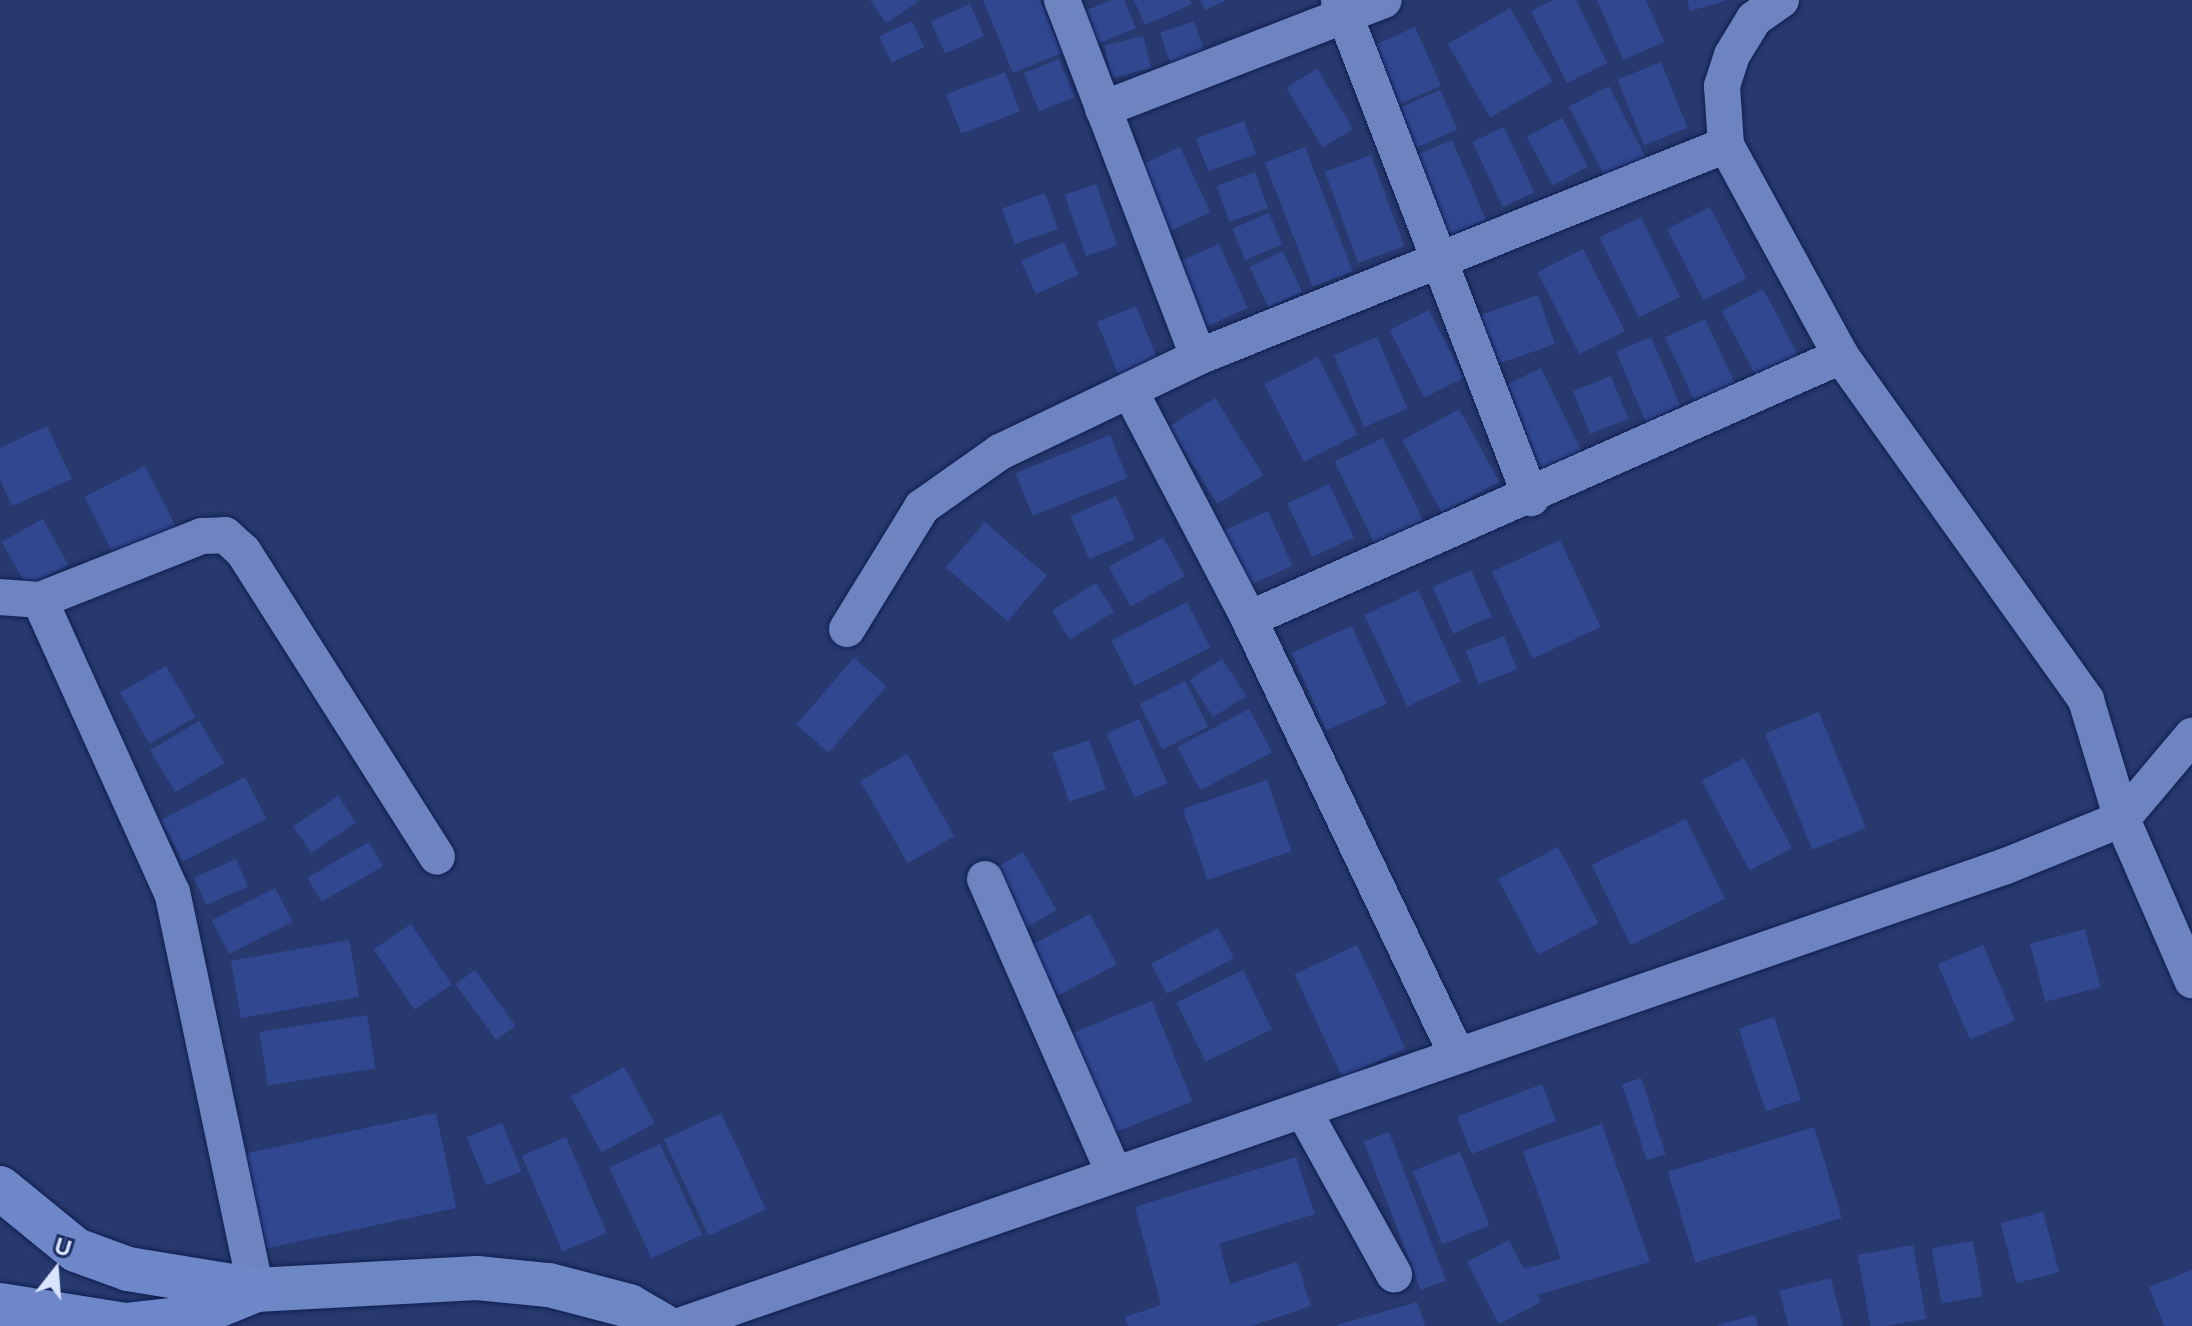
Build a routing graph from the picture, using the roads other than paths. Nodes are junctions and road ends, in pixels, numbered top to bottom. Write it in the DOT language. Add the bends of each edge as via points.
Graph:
graph roads {
  1 [pos="1062,0"];
  2 [pos="1384,0"];
  3 [pos="1781,0"];
  4 [pos="1342,7"];
  5 [pos="1103,109"];
  6 [pos="1726,145"];
  7 [pos="1437,260"];
  8 [pos="1841,356"];
  9 [pos="1198,357"];
  10 [pos="1130,391"];
  11 [pos="1531,498"];
  12 [pos="0,597"];
  13 [pos="40,600"];
  14 [pos="1249,619"];
  15 [pos="847,629"];
  16 [pos="2192,736"];
  17 [pos="2122,819"];
  18 [pos="437,857"];
  19 [pos="985,879"];
  20 [pos="2192,980"];
  21 [pos="1457,1055"];
  22 [pos="1303,1110"];
  23 [pos="1113,1170"];
  24 [pos="0,1188"];
  25 [pos="1394,1274"];
  26 [pos="256,1290"];
  27 [pos="0,1305"];
  28 [pos="663,1326"];
  29 [pos="679,1326"];
  1 -- 5 [label="street"];
  2 -- 4 [label="street"];
  3 -- 6 [label="street" via="1754,19 1732,55 1722,86"];
  4 -- 5 [label="street"];
  4 -- 7 [label="street"];
  5 -- 9 [label="street"];
  6 -- 7 [label="street"];
  6 -- 8 [label="street"];
  7 -- 9 [label="street"];
  7 -- 11 [label="street"];
  8 -- 11 [label="street"];
  8 -- 17 [label="street" via="2086,700"];
  9 -- 10 [label="street"];
  10 -- 14 [label="street"];
  10 -- 15 [label="street" via="1000,452 922,507"];
  11 -- 14 [label="street"];
  12 -- 13 [label="street"];
  13 -- 18 [label="street" via="202,536 225,535 243,551"];
  13 -- 26 [label="street" via="172,893"];
  14 -- 21 [label="street"];
  16 -- 17 [label="street"];
  17 -- 20 [label="street"];
  17 -- 21 [label="street" via="2006,866"];
  19 -- 23 [label="street"];
  21 -- 22 [label="street"];
  22 -- 23 [label="street"];
  22 -- 25 [label="street"];
  23 -- 29 [label="street"];
  24 -- 26 [label="main road" via="76,1250 128,1269"];
  26 -- 27 [label="main road" via="188,1318 125,1325"];
  26 -- 28 [label="main road" via="477,1278 549,1285 629,1306"];
}
